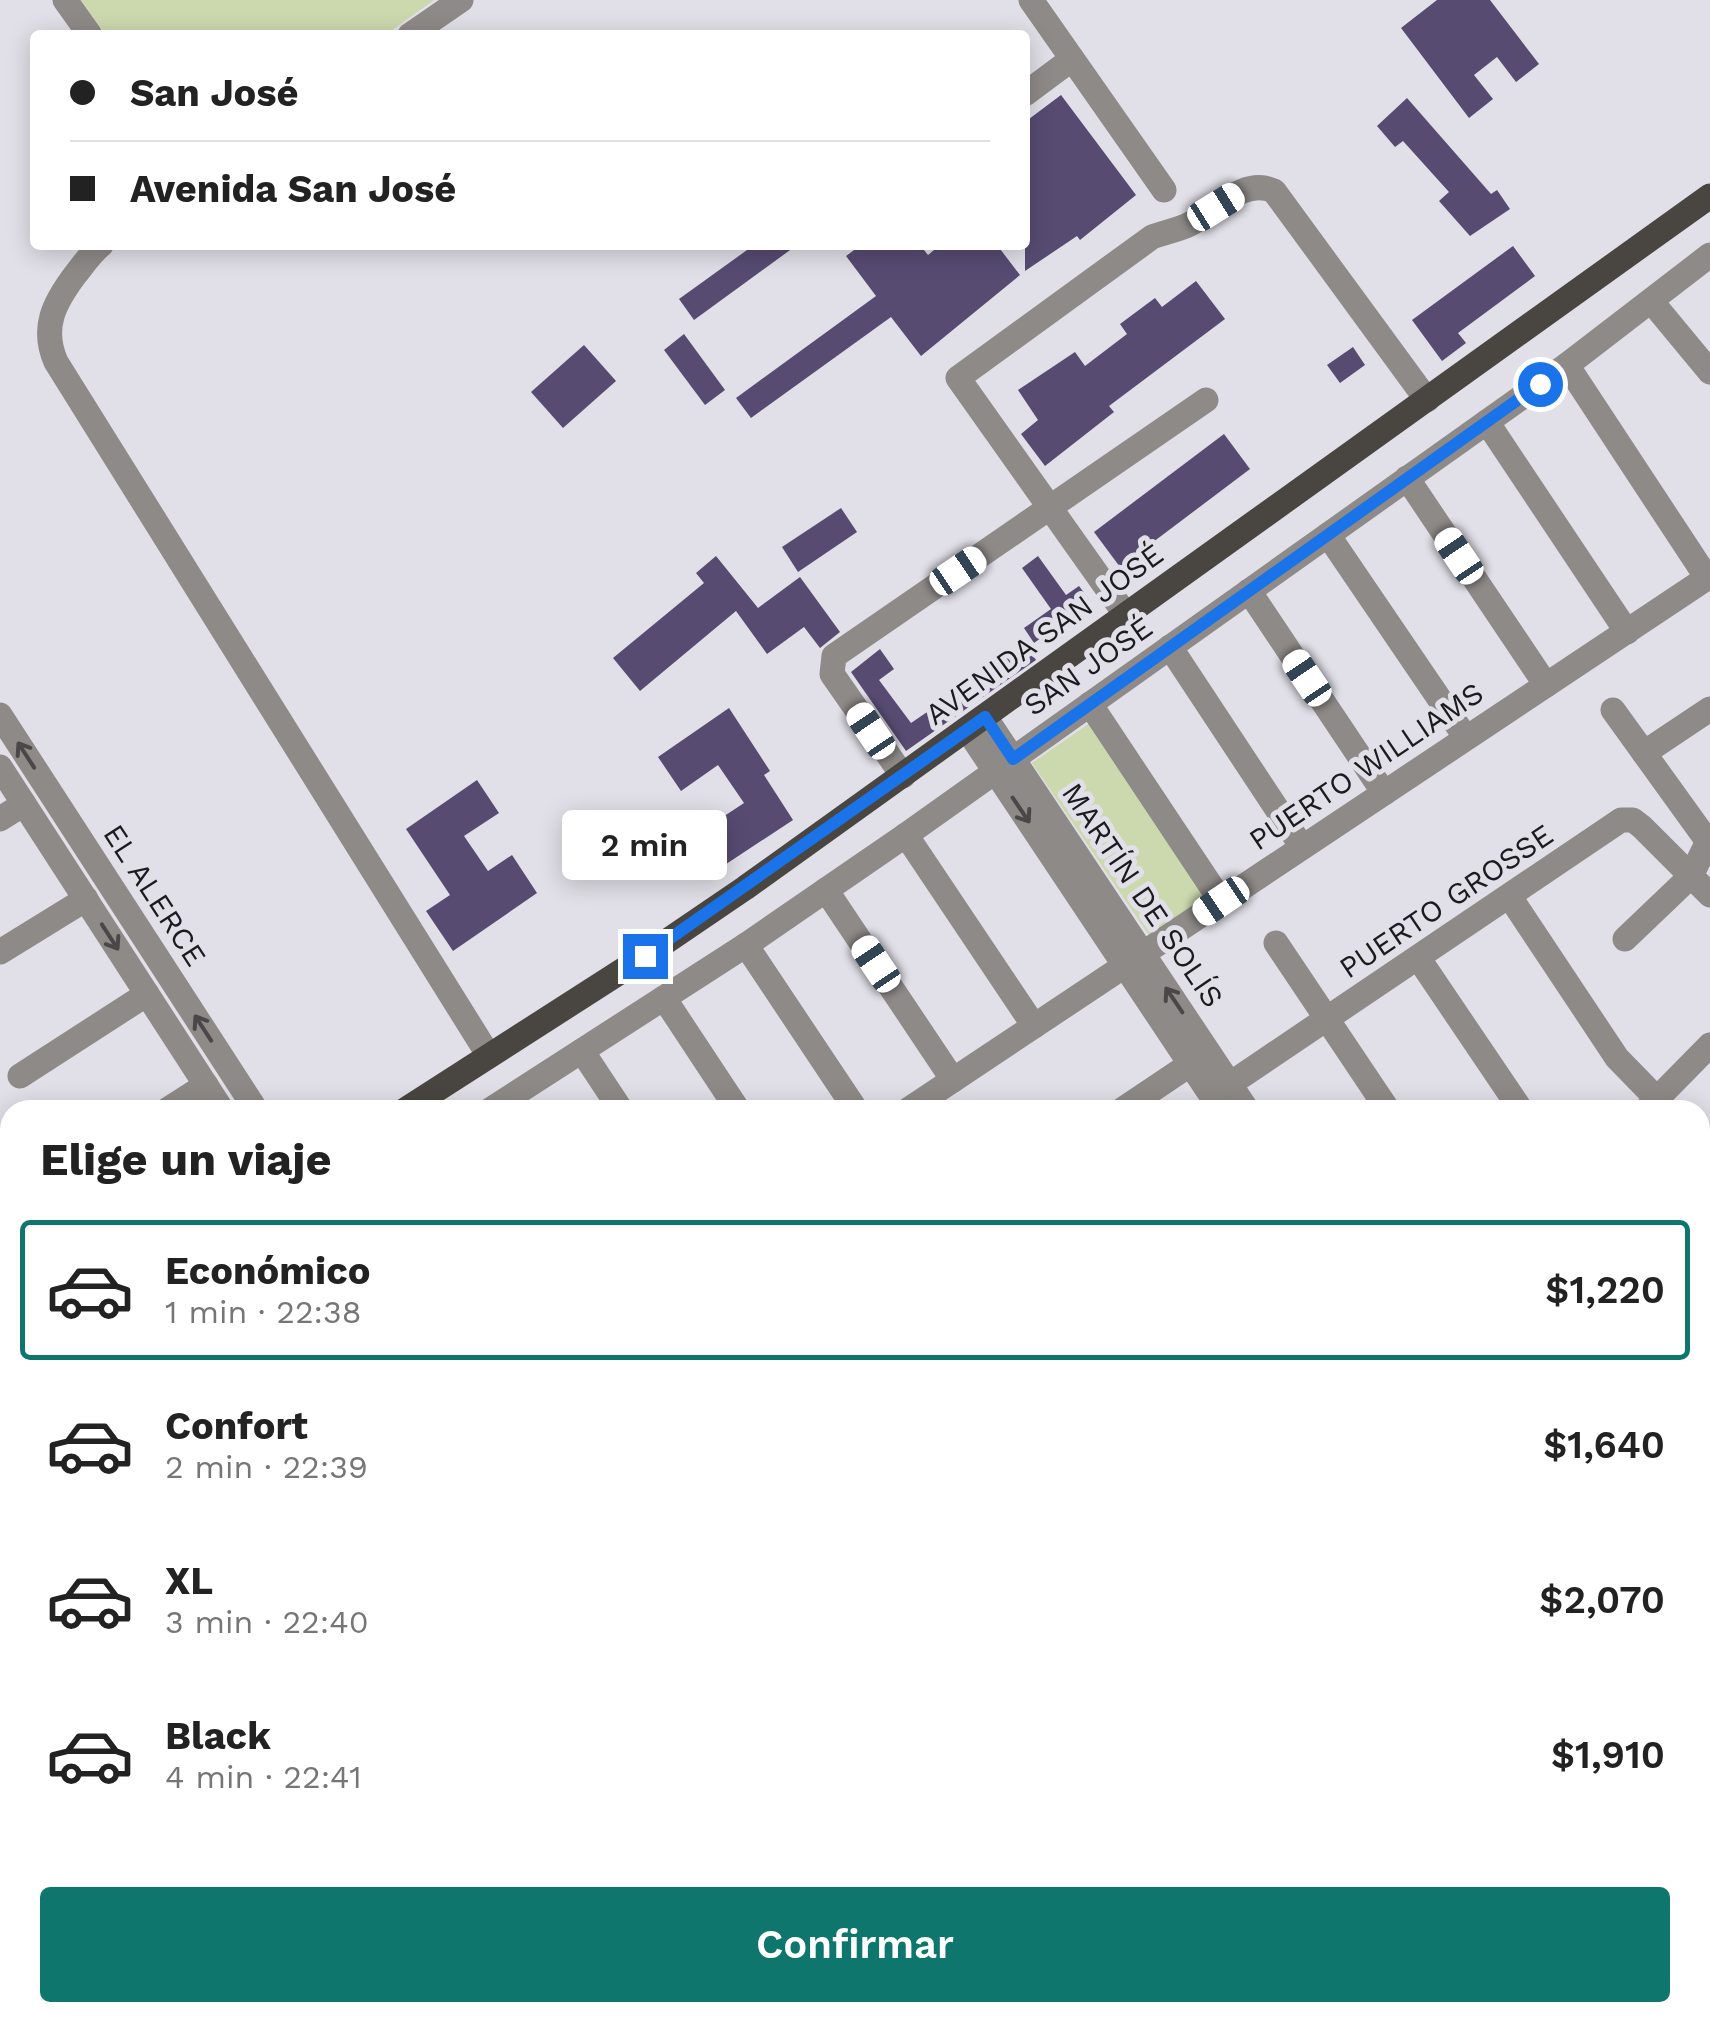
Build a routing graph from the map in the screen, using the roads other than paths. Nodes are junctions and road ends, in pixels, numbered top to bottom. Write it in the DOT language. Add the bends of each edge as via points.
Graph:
graph roads {
  1 [pos="65,0"];
  2 [pos="462,0"];
  3 [pos="1031,0"];
  4 [pos="86,30"];
  5 [pos="417,30"];
  6 [pos="1072,59"];
  7 [pos="1030,90"];
  8 [pos="1164,190"];
  9 [pos="1710,196"];
  10 [pos="87,250"];
  11 [pos="1710,256"];
  12 [pos="1652,302"];
  13 [pos="1566,365"];
  14 [pos="1710,372"];
  15 [pos="1206,400"];
  16 [pos="1426,400"];
  17 [pos="1487,422"];
  18 [pos="1408,478"];
  19 [pos="1050,508"];
  20 [pos="1328,534"];
  21 [pos="1708,577"];
  22 [pos="1248,592"];
  23 [pos="1126,616"];
  24 [pos="1627,632"];
  25 [pos="1170,647"];
  26 [pos="1546,685"];
  27 [pos="1090,704"];
  28 [pos="1710,709"];
  29 [pos="1613,710"];
  30 [pos="0,715"];
  31 [pos="976,723"];
  32 [pos="1466,738"];
  33 [pos="1644,753"];
  34 [pos="1004,765"];
  35 [pos="0,767"];
  36 [pos="903,776"];
  37 [pos="1384,793"];
  38 [pos="24,804"];
  39 [pos="0,819"];
  40 [pos="906,834"];
  41 [pos="1708,838"];
  42 [pos="1302,847"];
  43 [pos="1691,876"];
  44 [pos="826,890"];
  45 [pos="1710,895"];
  46 [pos="1510,897"];
  47 [pos="86,899"];
  48 [pos="1221,901"];
  49 [pos="1625,939"];
  50 [pos="1276,942"];
  51 [pos="746,945"];
  52 [pos="0,952"];
  53 [pos="1134,959"];
  54 [pos="1419,959"];
  55 [pos="147,994"];
  56 [pos="664,998"];
  57 [pos="1328,1020"];
  58 [pos="1034,1026"];
  59 [pos="582,1051"];
  60 [pos="1707,1054"];
  61 [pos="489,1056"];
  62 [pos="1200,1058"];
  63 [pos="20,1076"];
  64 [pos="952,1080"];
  65 [pos="1230,1084"];
  66 [pos="206,1086"];
  67 [pos="183,1100"];
  68 [pos="215,1100"];
  69 [pos="250,1100"];
  70 [pos="420,1100"];
  71 [pos="510,1100"];
  72 [pos="614,1100"];
  73 [pos="731,1100"];
  74 [pos="849,1100"];
  75 [pos="923,1100"];
  76 [pos="1137,1100"];
  77 [pos="1217,1100"];
  78 [pos="1240,1100"];
  79 [pos="1381,1100"];
  80 [pos="1514,1100"];
  81 [pos="1649,1100"];
  82 [pos="1656,1100"];
  1 -- 4 [label="street"];
  2 -- 5 [label="street"];
  3 -- 6 [label="street"];
  6 -- 7 [label="street"];
  6 -- 8 [label="street"];
  9 -- 16 [label="main road, AVENIDA SAN JOSÉ"];
  10 -- 61 [label="street" via="53,309 48,336 56,362"];
  11 -- 12 [label="street, SAN JOSÉ"];
  12 -- 13 [label="street, SAN JOSÉ"];
  12 -- 14 [label="street"];
  13 -- 17 [label="street, SAN JOSÉ"];
  13 -- 21 [label="street"];
  15 -- 19 [label="street"];
  16 -- 19 [label="street" via="1284,200 1263,186 1247,188 1186,226 1152,237 958,378"];
  16 -- 23 [label="main road, AVENIDA SAN JOSÉ"];
  17 -- 18 [label="street, SAN JOSÉ"];
  17 -- 24 [label="street"];
  18 -- 20 [label="street, SAN JOSÉ"];
  18 -- 26 [label="street"];
  19 -- 23 [label="street"];
  19 -- 36 [label="street" via="834,656 832,674"];
  20 -- 22 [label="street, SAN JOSÉ"];
  20 -- 32 [label="street"];
  21 -- 24 [label="street, PUERTO WILLIAMS"];
  22 -- 25 [label="street, SAN JOSÉ"];
  22 -- 37 [label="street"];
  23 -- 31 [label="main road, AVENIDA SAN JOSÉ"];
  24 -- 26 [label="street, PUERTO WILLIAMS"];
  25 -- 27 [label="street, SAN JOSÉ"];
  25 -- 42 [label="street"];
  26 -- 32 [label="street, PUERTO WILLIAMS"];
  27 -- 34 [label="street, SAN JOSÉ"];
  27 -- 48 [label="street"];
  28 -- 33 [label="street"];
  29 -- 33 [label="street"];
  69 -- 30 [label="street, EL ALERCE, one-way"];
  31 -- 34 [label="street, MARTÍN DE SOLÍS"];
  31 -- 36 [label="main road, AVENIDA SAN JOSÉ"];
  32 -- 37 [label="street, PUERTO WILLIAMS"];
  33 -- 41 [label="street"];
  34 -- 40 [label="street, SAN JOSÉ"];
  34 -- 53 [label="street, MARTÍN DE SOLÍS"];
  35 -- 38 [label="street, EL ALERCE"];
  36 -- 61 [label="main road, AVENIDA SAN JOSÉ"];
  37 -- 42 [label="street, PUERTO WILLIAMS"];
  38 -- 39 [label="street"];
  38 -- 47 [label="street, EL ALERCE"];
  40 -- 44 [label="street, SAN JOSÉ"];
  40 -- 58 [label="street"];
  41 -- 43 [label="street"];
  42 -- 48 [label="street, PUERTO WILLIAMS"];
  43 -- 45 [label="street"];
  43 -- 46 [label="street, PUERTO GROSSE" via="1633,820 1622,820"];
  43 -- 49 [label="street"];
  44 -- 51 [label="street, SAN JOSÉ"];
  44 -- 64 [label="street"];
  46 -- 54 [label="street, PUERTO GROSSE"];
  46 -- 81 [label="street"];
  47 -- 52 [label="street"];
  47 -- 55 [label="street, EL ALERCE, one-way"];
  48 -- 53 [label="street, PUERTO WILLIAMS"];
  50 -- 57 [label="street"];
  51 -- 56 [label="street, SAN JOSÉ"];
  51 -- 74 [label="street"];
  53 -- 58 [label="street, PUERTO WILLIAMS"];
  53 -- 62 [label="street, MARTÍN DE SOLÍS"];
  54 -- 57 [label="street, PUERTO GROSSE"];
  54 -- 80 [label="street"];
  55 -- 63 [label="street"];
  55 -- 66 [label="street, EL ALERCE"];
  56 -- 59 [label="street, SAN JOSÉ"];
  56 -- 73 [label="street"];
  57 -- 65 [label="street, PUERTO GROSSE"];
  57 -- 79 [label="street"];
  58 -- 64 [label="street, PUERTO WILLIAMS"];
  59 -- 71 [label="street, SAN JOSÉ"];
  59 -- 72 [label="street"];
  60 -- 82 [label="street"];
  61 -- 70 [label="main road, AVENIDA SAN JOSÉ"];
  62 -- 65 [label="street, MARTÍN DE SOLÍS"];
  62 -- 76 [label="street"];
  62 -- 77 [label="street, MARTÍN DE SOLÍS"];
  64 -- 75 [label="street, PUERTO WILLIAMS"];
  65 -- 78 [label="street, MARTÍN DE SOLÍS"];
  66 -- 67 [label="street"];
  66 -- 68 [label="street, EL ALERCE"];
}
